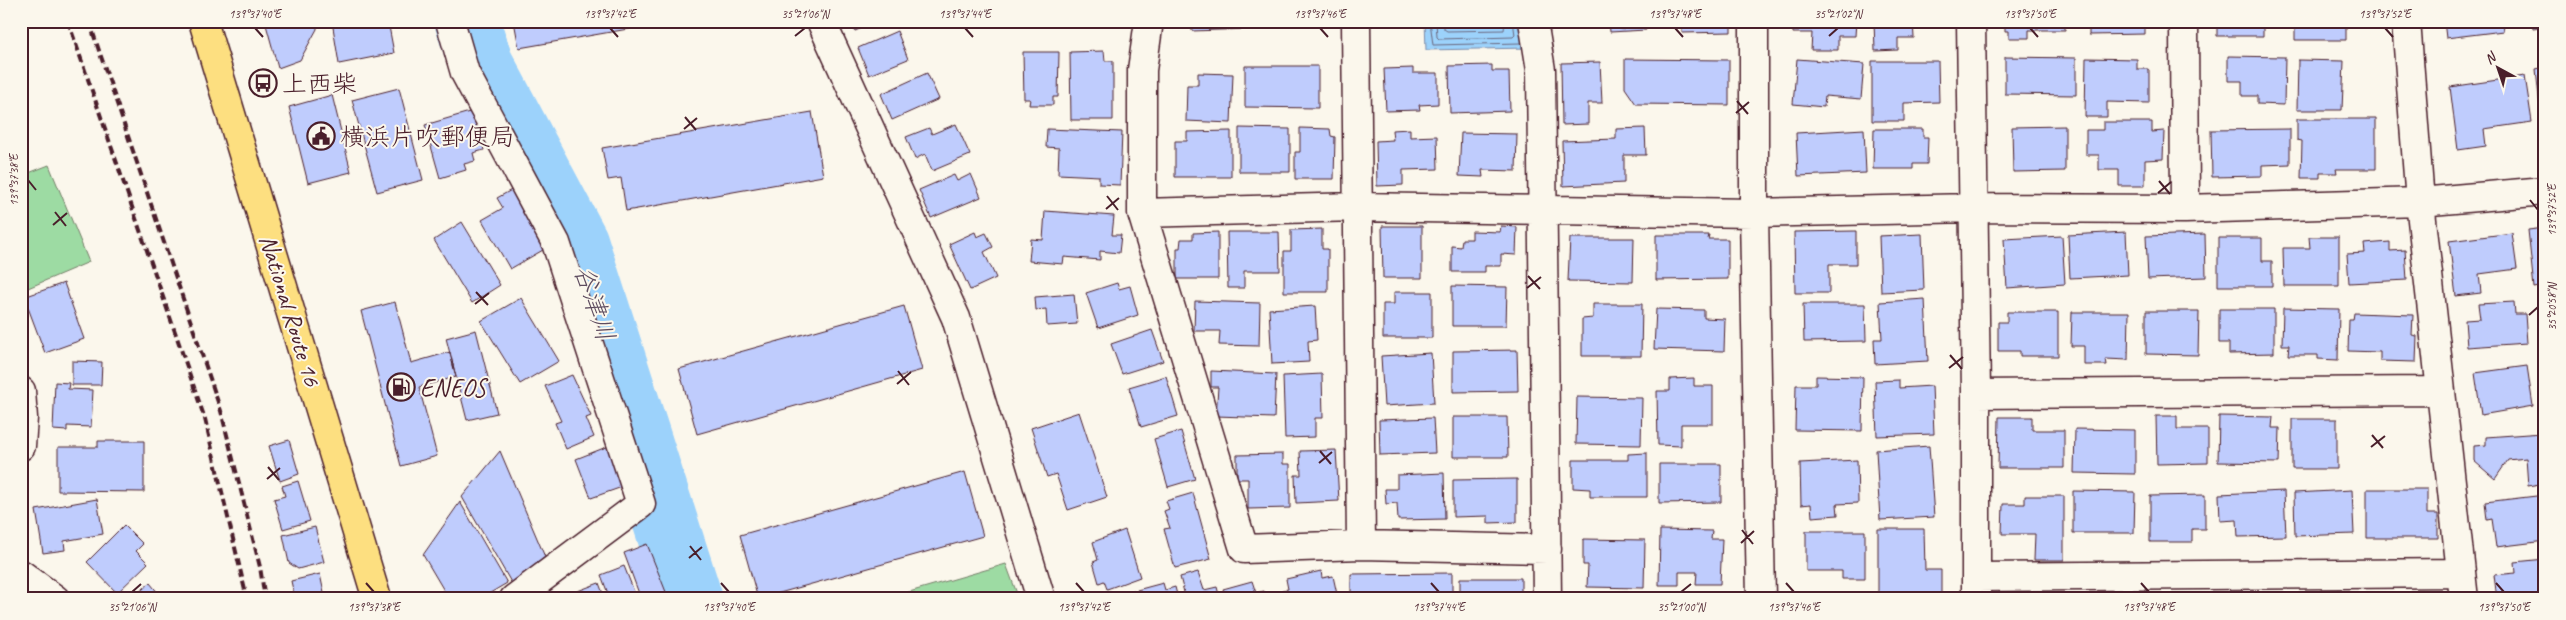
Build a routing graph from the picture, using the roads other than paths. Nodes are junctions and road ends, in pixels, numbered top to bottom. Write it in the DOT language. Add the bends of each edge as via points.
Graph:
graph roads {
  1 [pos="203,21"];
  2 [pos="450,21"];
  3 [pos="821,21"];
  4 [pos="1150,21"];
  5 [pos="1356,21"];
  6 [pos="1533,21"];
  7 [pos="1754,21"];
  8 [pos="1972,21"];
  9 [pos="2184,21"];
  10 [pos="2406,21"];
  11 [pos="2545,191"];
  12 [pos="2420,202"];
  13 [pos="1357,207"];
  14 [pos="1972,208"];
  15 [pos="2185,209"];
  16 [pos="1543,210"];
  17 [pos="1142,213"];
  18 [pos="1754,213"];
  19 [pos="21,391"];
  20 [pos="2440,391"];
  21 [pos="1976,394"];
  22 [pos="21,446"];
  23 [pos="1361,545"];
  24 [pos="1548,549"];
  25 [pos="21,574"];
  26 [pos="2462,586"];
  27 [pos="1976,588"];
  28 [pos="55,599"];
  29 [pos="377,599"];
  30 [pos="514,599"];
  31 [pos="1041,599"];
  32 [pos="1547,599"];
  33 [pos="1761,599"];
  1 -- 29 [label="highway, National Route 16"];
  2 -- 30 [label="street" via="465,74 556,243 641,504"];
  3 -- 31 [label="street" via="956,318"];
  4 -- 17 [label="street" via="1142,70"];
  5 -- 13 [label="street"];
  6 -- 16 [label="street" via="1541,70"];
  7 -- 18 [label="street"];
  8 -- 14 [label="street"];
  9 -- 15 [label="street"];
  10 -- 12 [label="street"];
  11 -- 12 [label="street"];
  12 -- 15 [label="street"];
  12 -- 20 [label="street"];
  13 -- 16 [label="street"];
  13 -- 17 [label="street"];
  13 -- 23 [label="street"];
  14 -- 15 [label="street"];
  14 -- 18 [label="street"];
  14 -- 21 [label="street"];
  16 -- 18 [label="street"];
  16 -- 24 [label="street"];
  17 -- 23 [label="street" via="1244,549"];
  18 -- 33 [label="street"];
  19 -- 22 [label="street" via="24,418"];
  20 -- 21 [label="street"];
  20 -- 26 [label="street"];
  21 -- 27 [label="street"];
  23 -- 24 [label="street"];
  24 -- 32 [label="street"];
  25 -- 28 [label="street"];
  26 -- 27 [label="street"];
}
